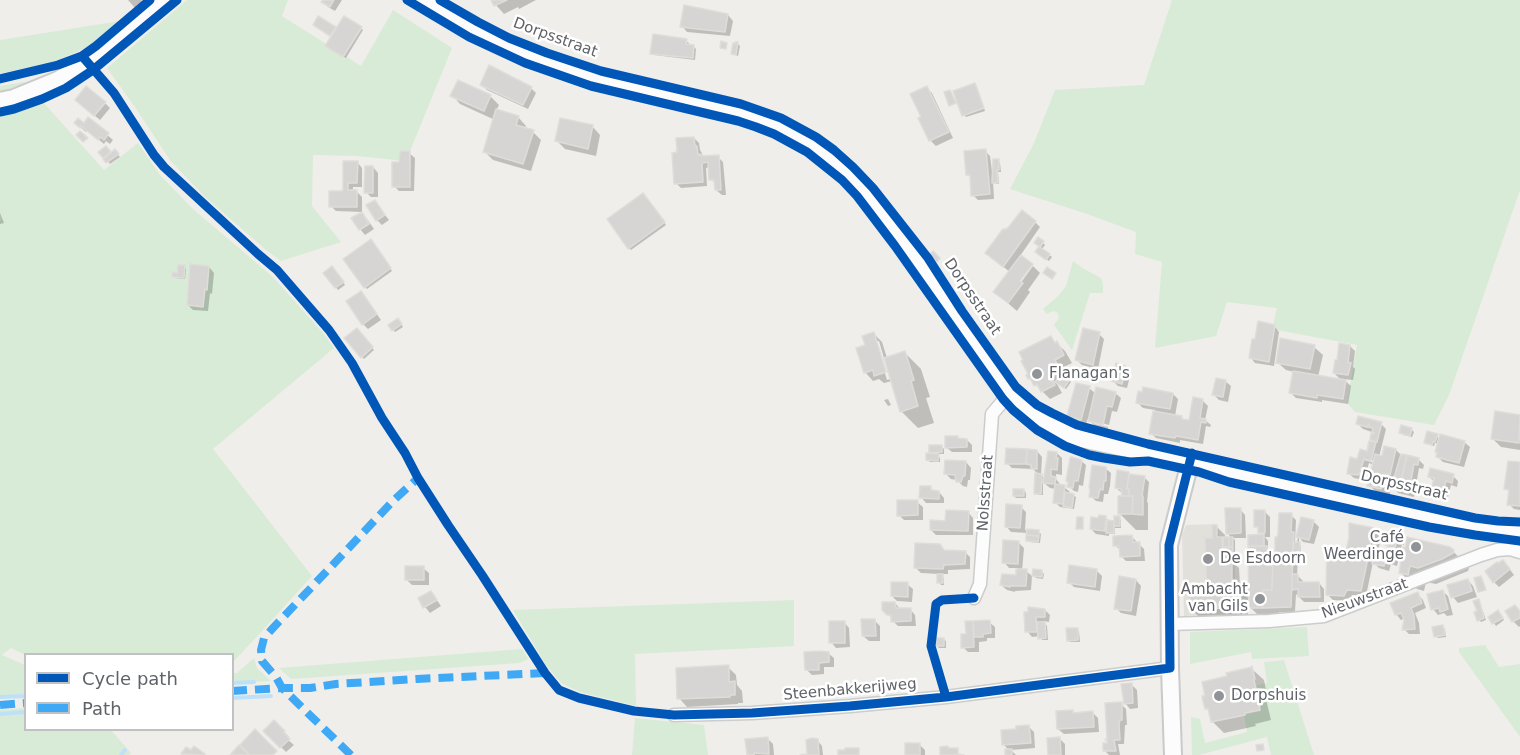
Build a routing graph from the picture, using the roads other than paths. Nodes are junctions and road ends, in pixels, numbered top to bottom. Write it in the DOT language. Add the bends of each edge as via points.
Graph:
graph roads {
  1 [pos="163,0"];
  2 [pos="424,0"];
  3 [pos="0,101"];
  4 [pos="1009,394"];
  5 [pos="1190,462"];
  6 [pos="1520,533"];
  7 [pos="1520,552"];
  8 [pos="974,598"];
  9 [pos="1169,624"];
  10 [pos="1170,668"];
  11 [pos="674,715"];
  12 [pos="1173,755"];
  1 -- 3 [label="main road" via="87,63 58,80"];
  2 -- 4 [label="main road, Dorpsstraat" via="530,58 596,80 759,119 827,155 881,213"];
  4 -- 5 [label="main road, Dorpsstraat" via="1029,413 1065,433"];
  4 -- 8 [label="street, Nolsstraat" via="992,414 980,584"];
  5 -- 6 [label="main road, Dorpsstraat"];
  5 -- 9 [label="main road" via="1169,545"];
  7 -- 9 [label="street, Nieuwstraat" via="1497,550 1481,555 1324,616"];
  9 -- 10 [label="main road"];
  10 -- 11 [label="street, Steenbakkerijweg" via="946,697 753,713"];
  10 -- 12 [label="main road"];
}
